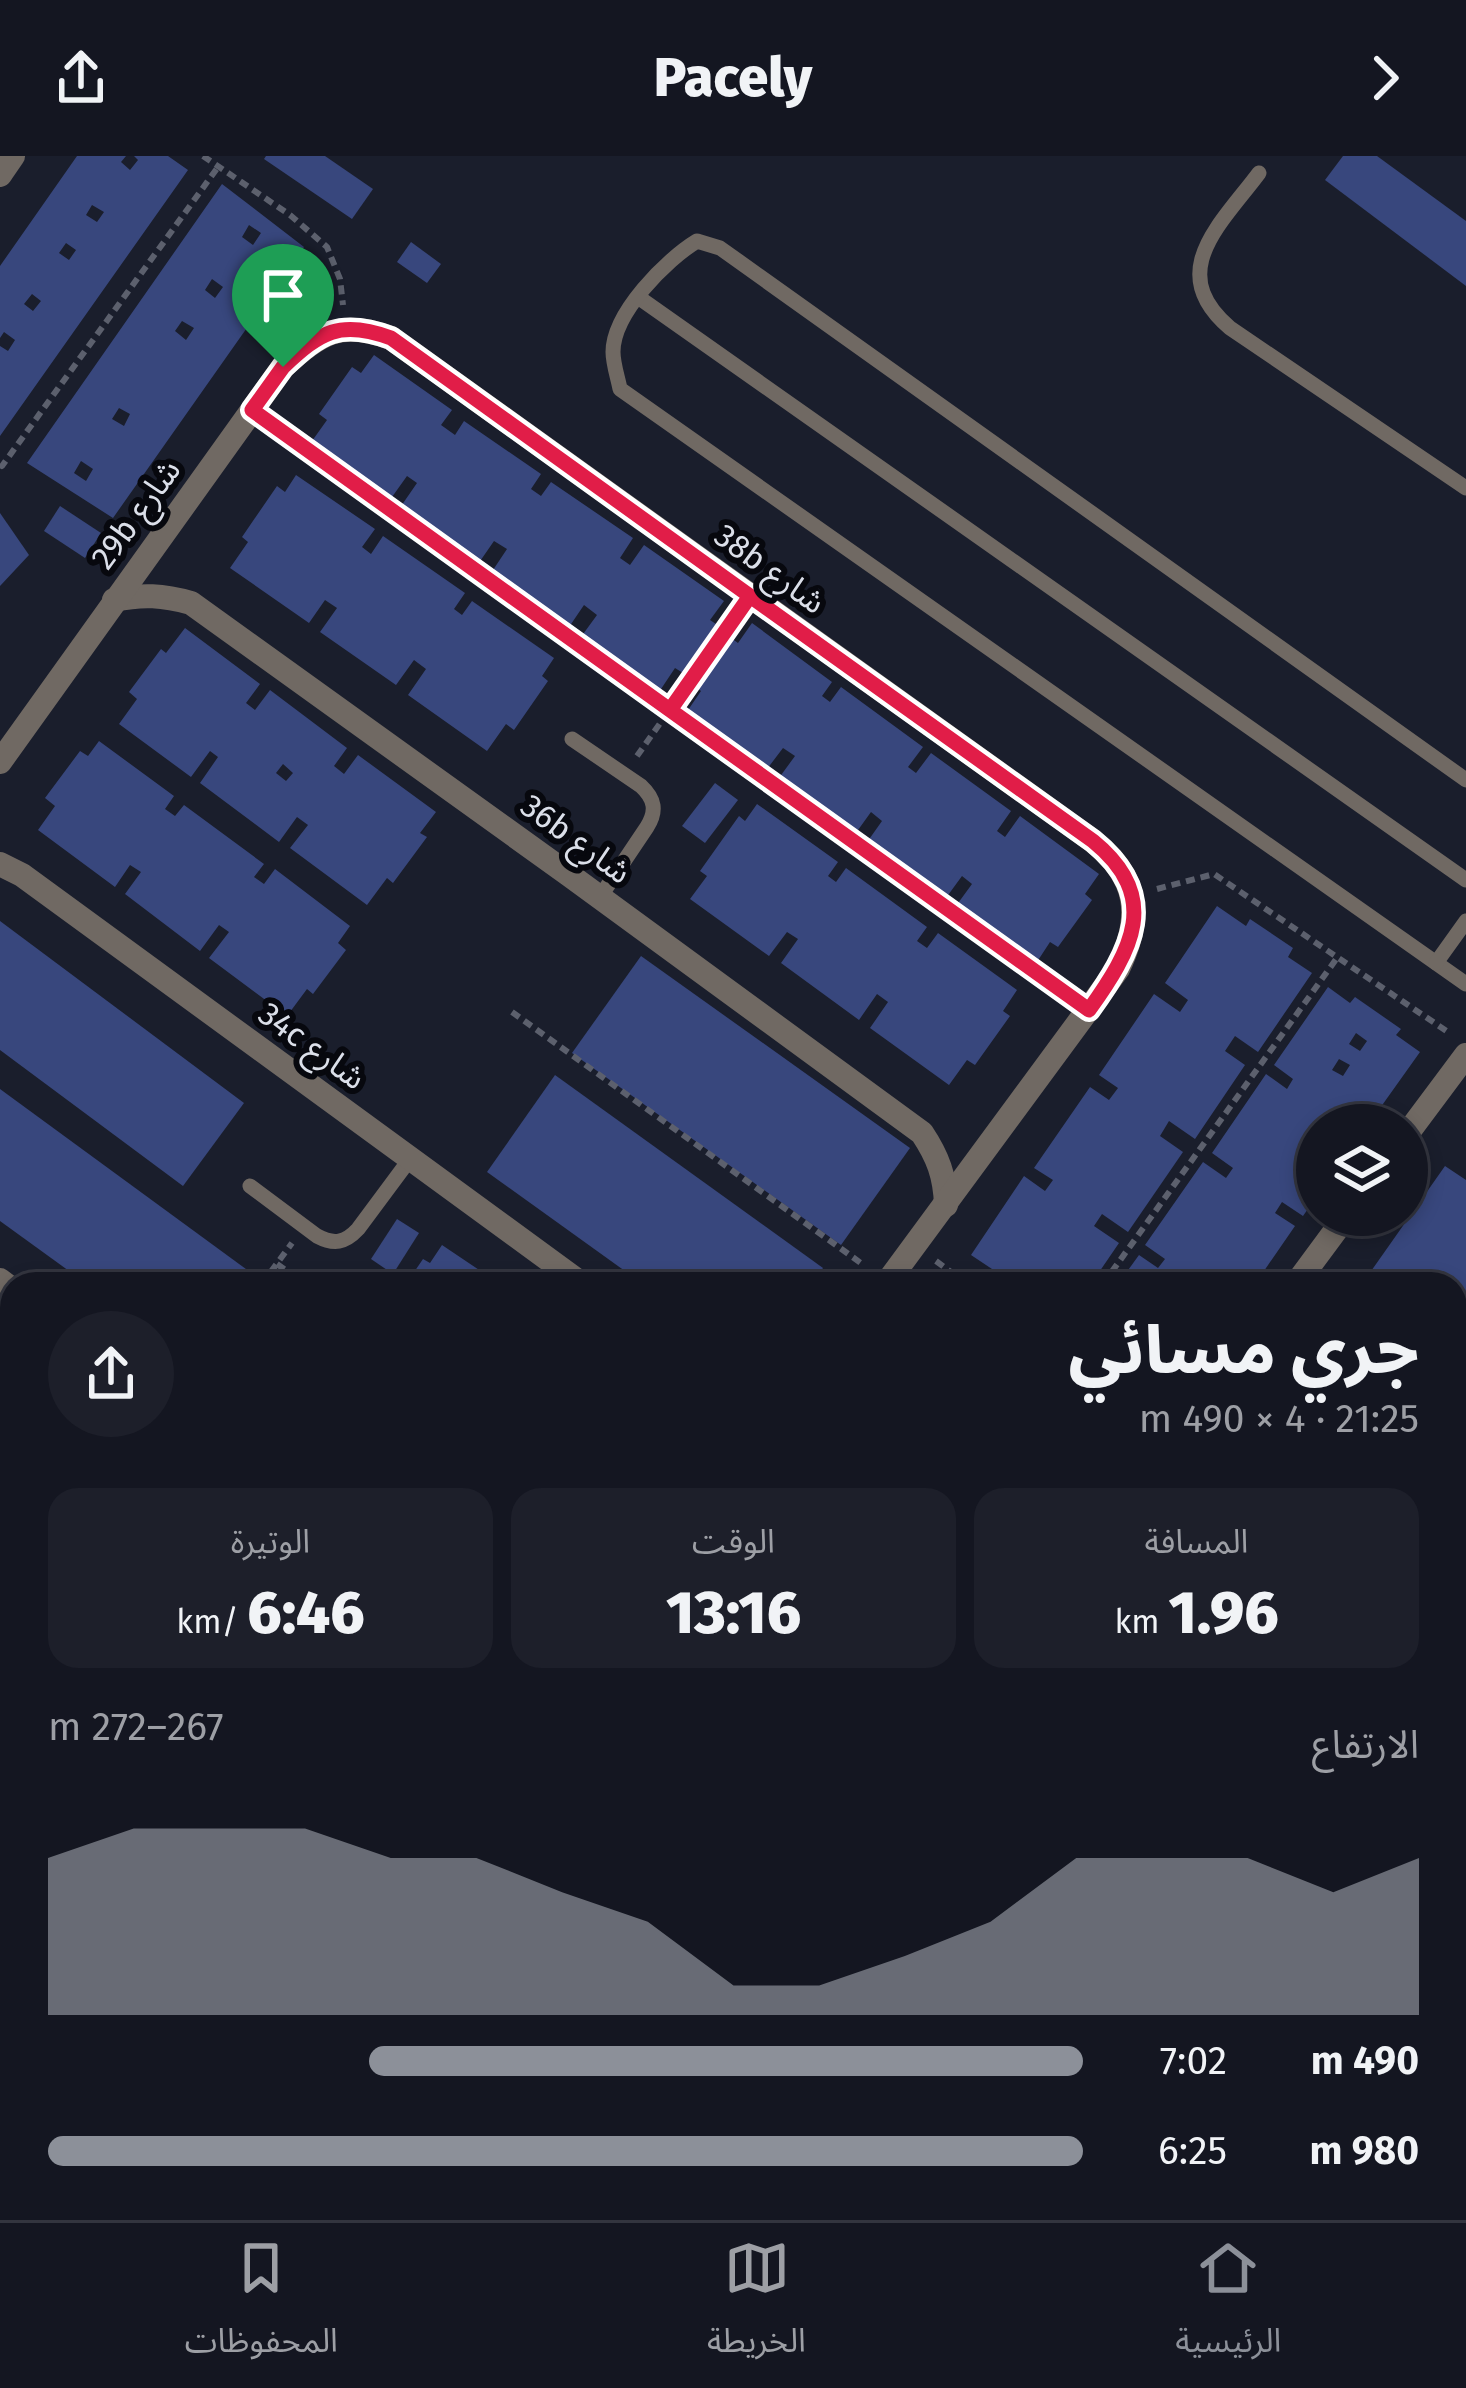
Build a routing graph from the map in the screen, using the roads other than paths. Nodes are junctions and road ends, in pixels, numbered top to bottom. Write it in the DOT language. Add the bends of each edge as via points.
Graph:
graph roads {
  1 [pos="13,156"];
  2 [pos="1259,173"];
  3 [pos="0,175"];
  4 [pos="638,297"];
  5 [pos="346,327"];
  6 [pos="1466,488"];
  7 [pos="114,600"];
  8 [pos="572,739"];
  9 [pos="0,762"];
  10 [pos="1466,781"];
  11 [pos="0,864"];
  12 [pos="1466,880"];
  13 [pos="600,897"];
  14 [pos="1466,921"];
  15 [pos="1436,963"];
  16 [pos="1466,984"];
  17 [pos="1466,1054"];
  18 [pos="1428,1106"];
  19 [pos="410,1159"];
  20 [pos="250,1186"];
  21 [pos="946,1205"];
  22 [pos="1331,1236"];
  23 [pos="565,1272"];
  24 [pos="896,1272"];
  25 [pos="1305,1272"];
  1 -- 3 [label="street"];
  2 -- 6 [label="lane" via="1207,242 1198,280 1204,299 1230,328"];
  4 -- 10 [label="lane" via="680,252 698,242 720,248"];
  4 -- 12 [label="lane"];
  4 -- 15 [label="lane" via="612,350 620,389"];
  5 -- 7 [label="street, 29b شارع" via="283,367"];
  5 -- 21 [label="street, 38b شارع" via="410,350 1093,841 1124,874 1134,920 1118,969"];
  7 -- 9 [label="street, 29b شارع"];
  7 -- 13 [label="street, 36b شارع" via="166,595 214,617"];
  8 -- 13 [label="lane" via="650,794 654,805"];
  11 -- 19 [label="street, 34c شارع"];
  13 -- 21 [label="street, 36b شارع" via="922,1133 945,1179"];
  14 -- 15 [label="lane"];
  15 -- 16 [label="lane"];
  17 -- 18 [label="street"];
  19 -- 20 [label="lane" via="339,1242"];
  19 -- 23 [label="street, 34c شارع"];
  21 -- 24 [label="street"];
  22 -- 25 [label="street"];
}
